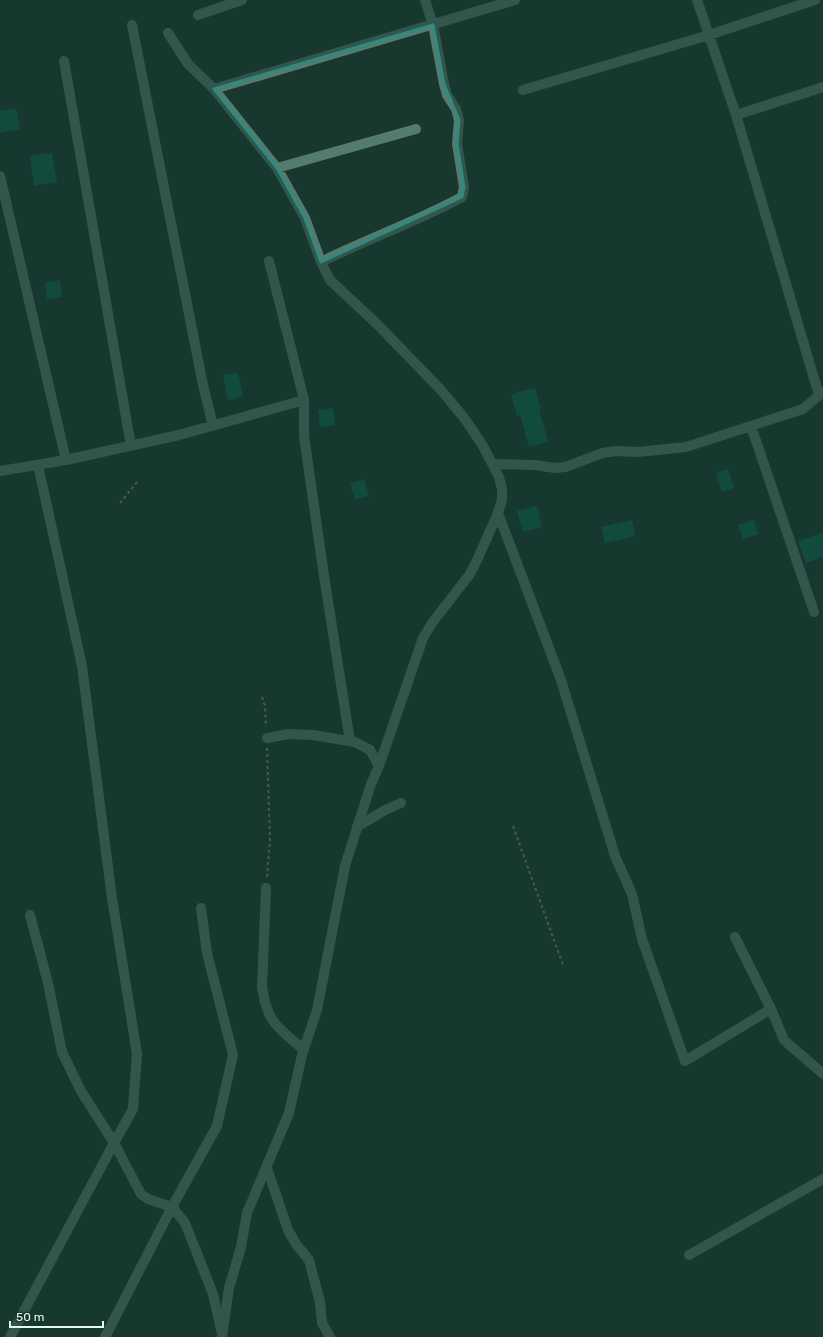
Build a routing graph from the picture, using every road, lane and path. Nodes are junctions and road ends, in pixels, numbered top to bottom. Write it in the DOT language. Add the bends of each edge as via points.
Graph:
graph roads {
  1 [pos="242,0"];
  2 [pos="425,0"];
  3 [pos="515,0"];
  4 [pos="698,0"];
  5 [pos="815,0"];
  6 [pos="198,15"];
  7 [pos="132,24"];
  8 [pos="433,25"];
  9 [pos="168,33"];
  10 [pos="710,35"];
  11 [pos="64,61"];
  12 [pos="823,87"];
  13 [pos="214,89"];
  14 [pos="523,90"];
  15 [pos="736,115"];
  16 [pos="416,129"];
  17 [pos="277,168"];
  18 [pos="0,176"];
  19 [pos="269,261"];
  20 [pos="321,262"];
  21 [pos="821,393"];
  22 [pos="304,400"];
  23 [pos="213,426"];
  24 [pos="751,426"];
  25 [pos="130,446"];
  26 [pos="66,460"];
  27 [pos="493,464"];
  28 [pos="38,465"];
  29 [pos="0,471"];
  30 [pos="137,482"];
  31 [pos="120,503"];
  32 [pos="498,513"];
  33 [pos="814,612"];
  34 [pos="262,697"];
  35 [pos="266,738"];
  36 [pos="350,741"];
  37 [pos="379,766"];
  38 [pos="401,803"];
  39 [pos="513,826"];
  40 [pos="357,827"];
  41 [pos="266,888"];
  42 [pos="201,908"];
  43 [pos="30,915"];
  44 [pos="735,937"];
  45 [pos="563,965"];
  46 [pos="771,1009"];
  47 [pos="304,1050"];
  48 [pos="823,1074"];
  49 [pos="114,1143"];
  50 [pos="267,1168"];
  51 [pos="823,1179"];
  52 [pos="172,1207"];
  53 [pos="690,1255"];
  54 [pos="222,1335"];
  55 [pos="10,1337"];
  56 [pos="106,1337"];
  57 [pos="330,1337"];
  1 -- 6 [label="street"];
  2 -- 8 [label="street"];
  3 -- 8 [label="street"];
  4 -- 10 [label="street"];
  5 -- 10 [label="street"];
  7 -- 23 [label="street"];
  8 -- 13 [label="street"];
  8 -- 20 [label="street" via="447,95 456,109 459,120 457,144 464,187 462,197"];
  9 -- 13 [label="street" via="188,64"];
  10 -- 14 [label="street"];
  10 -- 15 [label="street"];
  11 -- 25 [label="street"];
  12 -- 15 [label="street"];
  13 -- 17 [label="street"];
  15 -- 21 [label="street"];
  16 -- 17 [label="street"];
  17 -- 20 [label="street" via="305,218"];
  18 -- 26 [label="street"];
  19 -- 22 [label="street"];
  20 -- 27 [label="street" via="335,285 441,390 465,420"];
  21 -- 24 [label="street" via="802,409"];
  22 -- 23 [label="street"];
  22 -- 36 [label="street" via="304,436"];
  23 -- 25 [label="street"];
  24 -- 27 [label="street" via="686,447 603,453 565,467"];
  24 -- 33 [label="street"];
  25 -- 26 [label="street"];
  26 -- 28 [label="street"];
  27 -- 32 [label="street" via="502,489"];
  28 -- 29 [label="street"];
  28 -- 49 [label="street" via="82,666 112,898 137,1054 133,1109"];
  30 -- 31 [label="path"];
  32 -- 37 [label="street" via="470,574 423,638"];
  32 -- 46 [label="street" via="561,680 615,856 632,894 642,939 685,1062"];
  34 -- 35 [label="path" via="265,706"];
  35 -- 36 [label="street" via="289,734"];
  35 -- 41 [label="path" via="270,839"];
  36 -- 37 [label="street" via="370,750"];
  37 -- 40 [label="street"];
  38 -- 40 [label="street"];
  39 -- 45 [label="path"];
  40 -- 47 [label="street" via="345,866 317,1010"];
  41 -- 47 [label="street" via="262,987 264,1003 275,1025"];
  42 -- 52 [label="street" via="207,953 233,1055 217,1126"];
  43 -- 49 [label="street" via="48,983 62,1052 81,1091"];
  44 -- 46 [label="street"];
  46 -- 48 [label="street" via="784,1040"];
  47 -- 50 [label="street" via="289,1113"];
  49 -- 52 [label="street" via="141,1194 148,1200"];
  49 -- 55 [label="street"];
  50 -- 54 [label="street" via="248,1213 229,1288"];
  50 -- 57 [label="street" via="288,1230 310,1260 322,1323"];
  51 -- 53 [label="street"];
  52 -- 54 [label="street" via="184,1223 207,1277"];
  52 -- 56 [label="street"];
}
